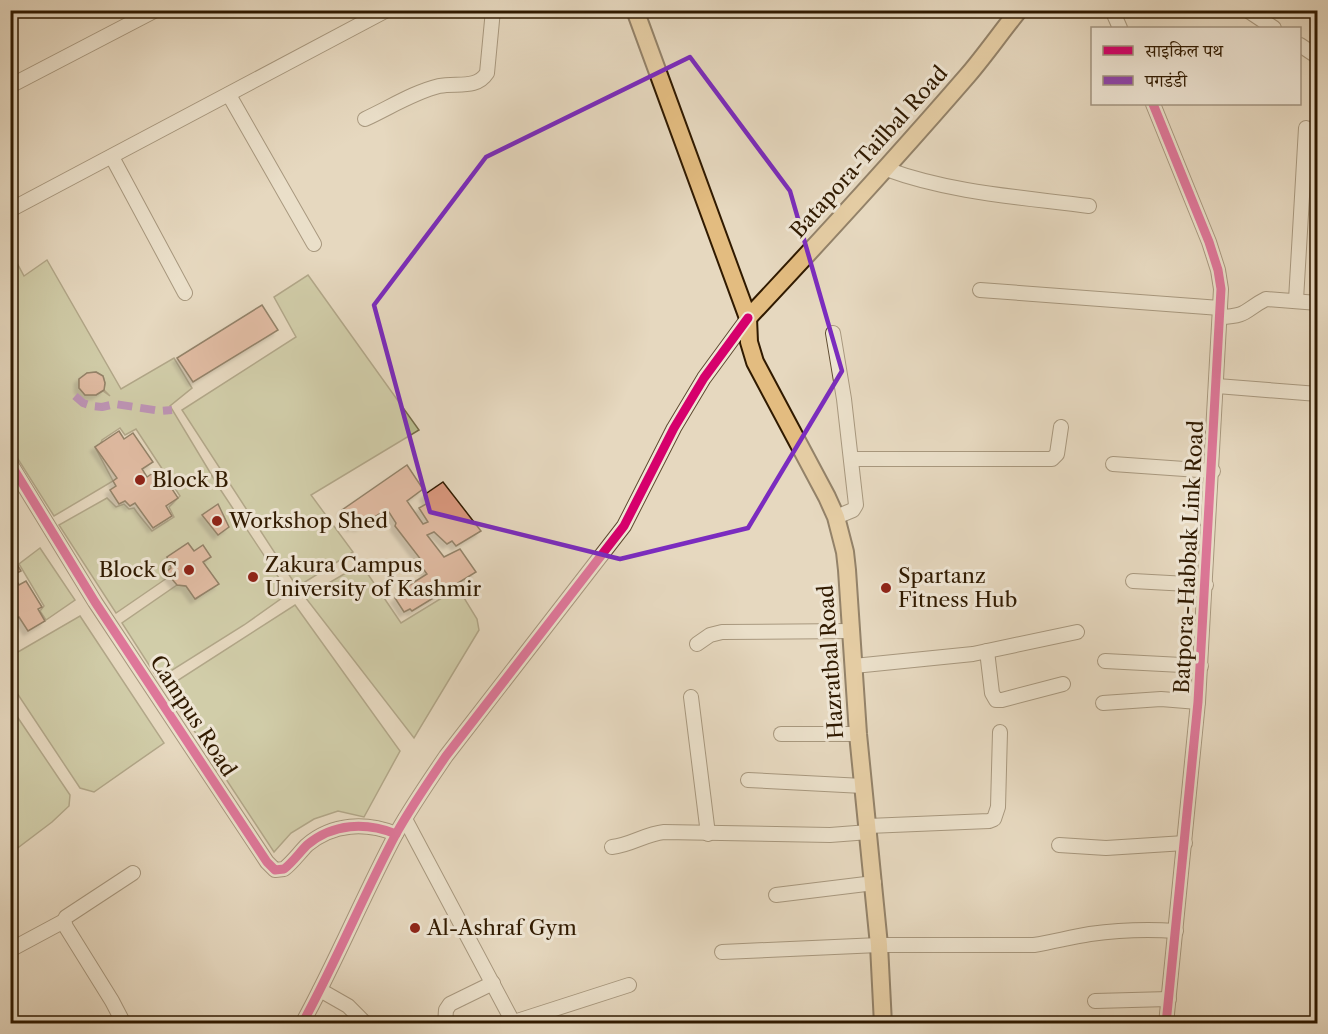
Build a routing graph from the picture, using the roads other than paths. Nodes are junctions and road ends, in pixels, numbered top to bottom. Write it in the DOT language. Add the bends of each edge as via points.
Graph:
graph roads {
  1 [pos="156,10"];
  2 [pos="387,10"];
  3 [pos="493,10"];
  4 [pos="634,10"];
  5 [pos="1112,10"];
  6 [pos="1247,10"];
  7 [pos="1012,13"];
  8 [pos="1120,27"];
  9 [pos="1272,27"];
  10 [pos="1301,46"];
  11 [pos="1317,57"];
  12 [pos="10,86"];
  13 [pos="229,95"];
  14 [pos="1153,105"];
  15 [pos="365,119"];
  16 [pos="1306,128"];
  17 [pos="112,157"];
  18 [pos="886,169"];
  19 [pos="1089,206"];
  20 [pos="10,210"];
  21 [pos="315,244"];
  22 [pos="980,290"];
  23 [pos="185,293"];
  24 [pos="1296,300"];
  25 [pos="1317,303"];
  26 [pos="1220,313"];
  27 [pos="748,318"];
  28 [pos="833,333"];
  29 [pos="1217,386"];
  30 [pos="1317,394"];
  31 [pos="1061,427"];
  32 [pos="851,459"];
  33 [pos="10,463"];
  34 [pos="1113,464"];
  35 [pos="1213,471"];
  36 [pos="836,517"];
  37 [pos="1133,581"];
  38 [pos="1206,585"];
  39 [pos="852,632"];
  40 [pos="1077,632"];
  41 [pos="697,644"];
  42 [pos="987,651"];
  43 [pos="1105,662"];
  44 [pos="854,666"];
  45 [pos="1201,666"];
  46 [pos="1063,684"];
  47 [pos="690,697"];
  48 [pos="1198,702"];
  49 [pos="1103,703"];
  50 [pos="1000,732"];
  51 [pos="781,734"];
  52 [pos="858,734"];
  53 [pos="748,780"];
  54 [pos="863,786"];
  55 [pos="405,819"];
  56 [pos="868,829"];
  57 [pos="396,834"];
  58 [pos="708,834"];
  59 [pos="1185,843"];
  60 [pos="1059,845"];
  61 [pos="612,847"];
  62 [pos="133,873"];
  63 [pos="873,883"];
  64 [pos="776,895"];
  65 [pos="64,921"];
  66 [pos="1176,931"];
  67 [pos="879,945"];
  68 [pos="10,950"];
  69 [pos="723,952"];
  70 [pos="493,983"];
  71 [pos="629,985"];
  72 [pos="320,990"];
  73 [pos="1169,999"];
  74 [pos="1095,1001"];
  75 [pos="124,1023"];
  76 [pos="302,1023"];
  77 [pos="366,1023"];
  78 [pos="445,1023"];
  79 [pos="514,1023"];
  80 [pos="883,1023"];
  81 [pos="1166,1023"];
  1 -- 12 [label="street"];
  2 -- 13 [label="street"];
  3 -- 15 [label="street" via="483,80 433,88"];
  4 -- 27 [label="main road, Hazratbal Road"];
  5 -- 8 [label="street"];
  6 -- 9 [label="street"];
  7 -- 18 [label="main road, Batapora-Tailbal Road" via="968,75"];
  10 -- 11 [label="street"];
  13 -- 17 [label="street"];
  13 -- 21 [label="street"];
  14 -- 26 [label="street, Batpora-Habbak Link Road" via="1218,270"];
  16 -- 24 [label="street"];
  17 -- 20 [label="street"];
  17 -- 23 [label="street"];
  18 -- 19 [label="street" via="961,189"];
  18 -- 27 [label="main road, Batapora-Tailbal Road"];
  22 -- 26 [label="street"];
  24 -- 25 [label="street"];
  24 -- 26 [label="street" via="1266,299 1247,313"];
  26 -- 29 [label="street, Batpora-Habbak Link Road"];
  27 -- 36 [label="main road, Hazratbal Road" via="755,362"];
  27 -- 55 [label="street" via="704,378 674,428 624,526 446,756"];
  28 -- 32 [label="street"];
  29 -- 30 [label="street"];
  29 -- 35 [label="street, Batpora-Habbak Link Road"];
  31 -- 32 [label="street" via="1057,454 1052,459"];
  32 -- 36 [label="street" via="856,505"];
  33 -- 57 [label="street, Campus Road" via="95,602 275,870 284,869 308,844 339,828 374,827"];
  34 -- 35 [label="street"];
  35 -- 38 [label="street, Batpora-Habbak Link Road"];
  36 -- 39 [label="main road, Hazratbal Road" via="845,552"];
  37 -- 38 [label="street"];
  38 -- 45 [label="street, Batpora-Habbak Link Road"];
  39 -- 41 [label="street" via="722,632"];
  39 -- 44 [label="main road, Hazratbal Road"];
  40 -- 42 [label="street"];
  42 -- 44 [label="street"];
  42 -- 46 [label="street" via="996,700"];
  43 -- 45 [label="street"];
  44 -- 52 [label="main road, Hazratbal Road"];
  45 -- 48 [label="street, Batpora-Habbak Link Road"];
  47 -- 58 [label="street"];
  48 -- 49 [label="street" via="1161,699"];
  48 -- 59 [label="street, Batpora-Habbak Link Road"];
  50 -- 56 [label="street" via="998,807 994,819"];
  51 -- 52 [label="street"];
  52 -- 54 [label="main road, Hazratbal Road"];
  53 -- 54 [label="street"];
  54 -- 56 [label="main road, Hazratbal Road"];
  55 -- 57 [label="street"];
  55 -- 70 [label="street"];
  56 -- 58 [label="street" via="830,835"];
  56 -- 63 [label="main road, Hazratbal Road"];
  57 -- 72 [label="street"];
  58 -- 61 [label="street" via="653,833 626,846"];
  59 -- 60 [label="street" via="1106,848"];
  59 -- 66 [label="street, Batpora-Habbak Link Road"];
  62 -- 65 [label="street"];
  63 -- 64 [label="street"];
  63 -- 67 [label="main road, Hazratbal Road"];
  65 -- 68 [label="street"];
  65 -- 75 [label="street"];
  66 -- 67 [label="street" via="1126,930 1034,945"];
  66 -- 73 [label="street, Batpora-Habbak Link Road"];
  67 -- 69 [label="street"];
  67 -- 80 [label="main road, Hazratbal Road"];
  70 -- 78 [label="street" via="450,1004"];
  70 -- 79 [label="street"];
  71 -- 79 [label="street"];
  72 -- 76 [label="street"];
  72 -- 77 [label="street" via="348,1006"];
  73 -- 74 [label="street"];
  73 -- 81 [label="street, Batpora-Habbak Link Road"];
}
